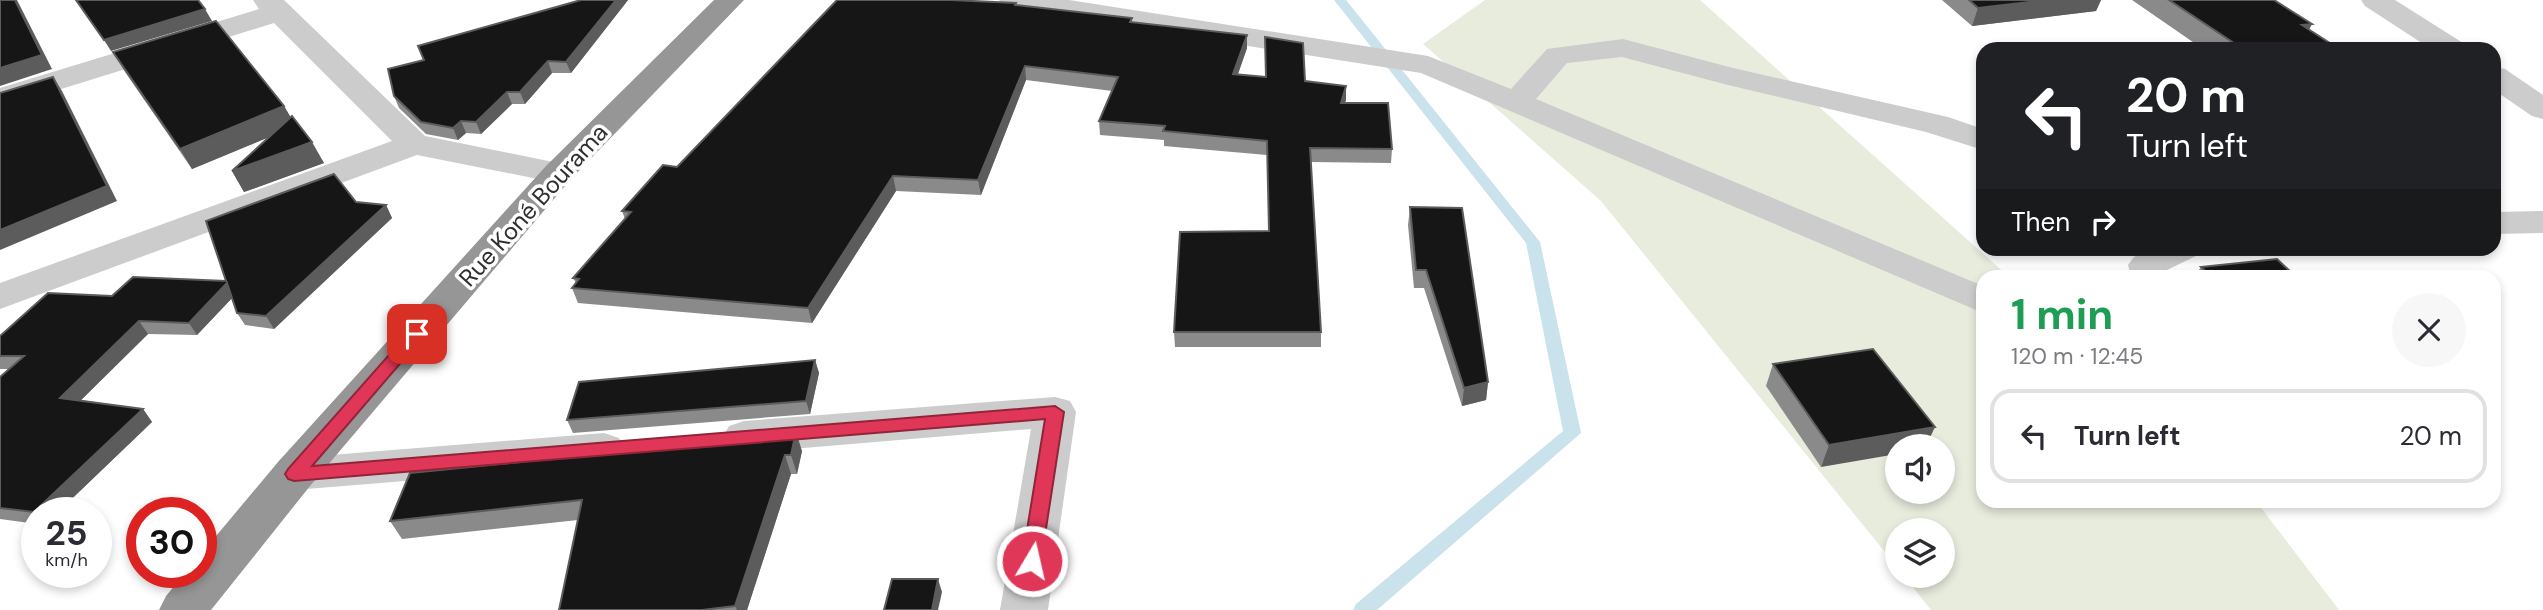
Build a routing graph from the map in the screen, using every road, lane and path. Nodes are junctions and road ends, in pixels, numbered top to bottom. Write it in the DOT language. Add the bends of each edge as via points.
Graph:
graph roads {
  1 [pos="730,0"];
  2 [pos="1013,0"];
  3 [pos="2375,0"];
  4 [pos="273,6"];
  5 [pos="2441,42"];
  6 [pos="2501,81"];
  7 [pos="0,98"];
  8 [pos="1516,102"];
  9 [pos="2543,109"];
  10 [pos="1976,138"];
  11 [pos="414,145"];
  12 [pos="558,173"];
  13 [pos="2543,222"];
  14 [pos="2501,223"];
  15 [pos="2166,256"];
  16 [pos="2148,270"];
  17 [pos="0,297"];
  18 [pos="1976,298"];
  19 [pos="709,440"];
  20 [pos="640,446"];
  21 [pos="294,474"];
  22 [pos="183,610"];
  23 [pos="1024,610"];
  1 -- 12 [label="highway, Rue Koné Bourama"];
  2 -- 8 [label="street" via="1428,65"];
  3 -- 5 [label="street"];
  4 -- 7 [label="street"];
  4 -- 11 [label="street"];
  6 -- 9 [label="street"];
  8 -- 10 [label="street" via="1558,55 1623,48"];
  8 -- 18 [label="street"];
  11 -- 12 [label="street"];
  11 -- 17 [label="street"];
  12 -- 21 [label="highway, Rue Koné Bourama"];
  13 -- 14 [label="street"];
  15 -- 16 [label="street" via="2147,265"];
  19 -- 23 [label="street" via="1055,412"];
  20 -- 21 [label="street"];
  21 -- 22 [label="highway, Rue Koné Bourama"];
}
